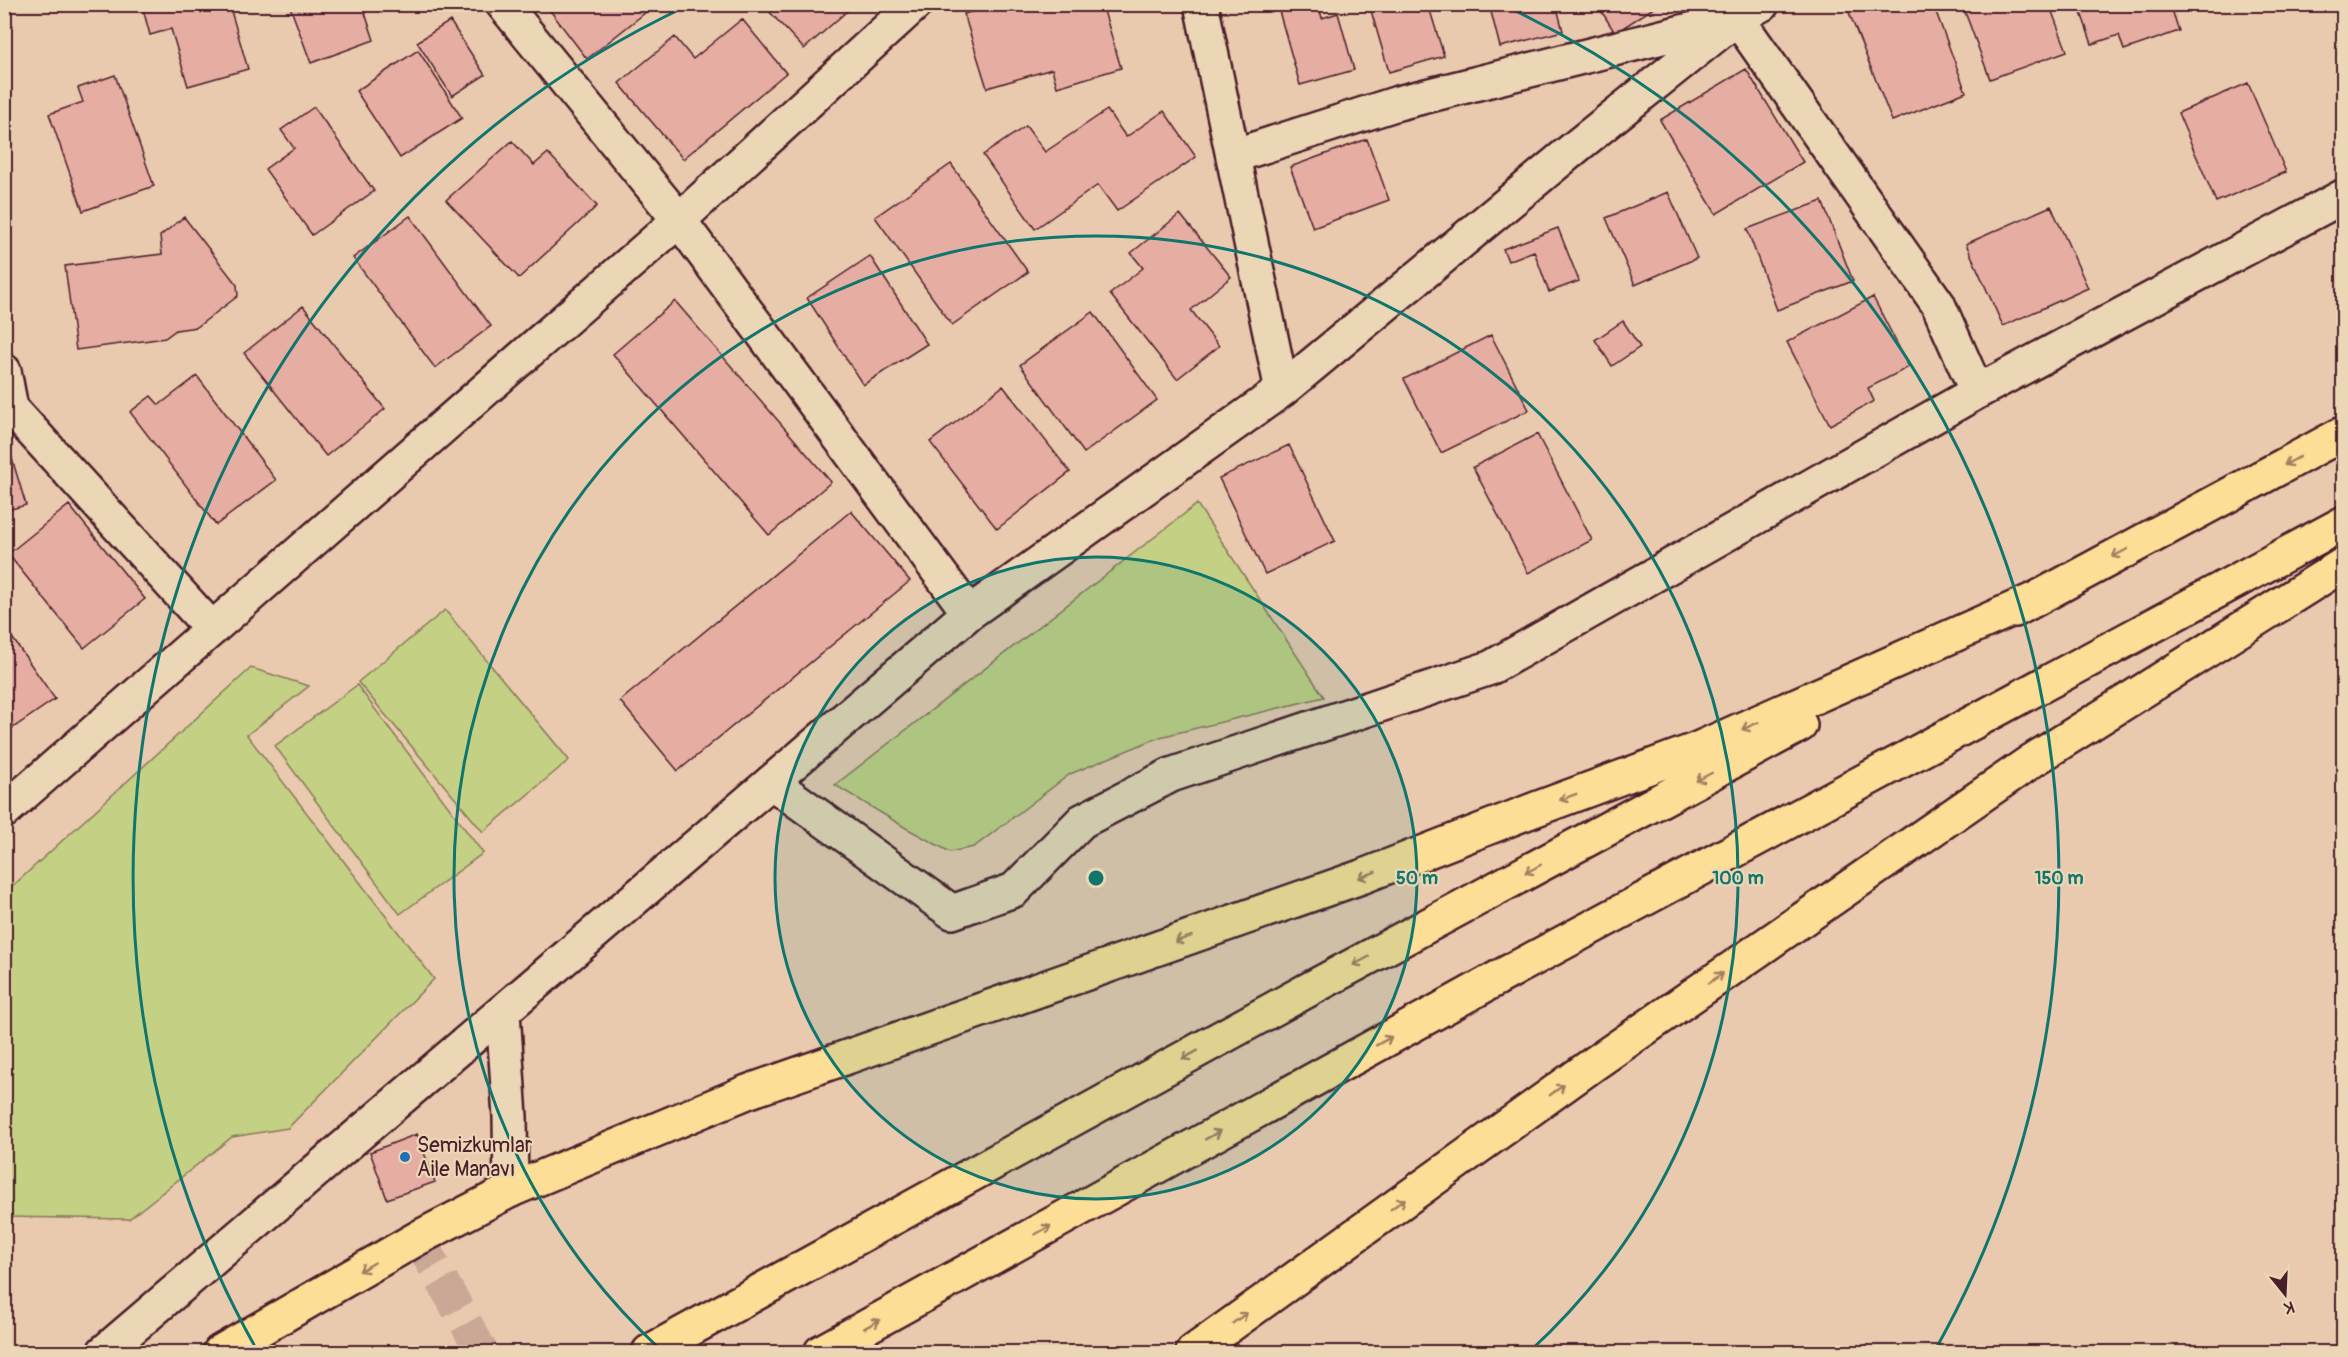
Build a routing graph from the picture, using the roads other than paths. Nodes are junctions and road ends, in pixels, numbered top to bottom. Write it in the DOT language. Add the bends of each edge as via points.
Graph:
graph roads {
  1 [pos="503,4"];
  2 [pos="915,4"];
  3 [pos="1201,4"];
  4 [pos="1745,9"];
  5 [pos="1233,156"];
  6 [pos="2343,196"];
  7 [pos="679,220"];
  8 [pos="4,371"];
  9 [pos="1282,390"];
  10 [pos="1977,392"];
  11 [pos="8,409"];
  12 [pos="2343,433"];
  13 [pos="2343,524"];
  14 [pos="2343,564"];
  15 [pos="2033,600"];
  16 [pos="969,613"];
  17 [pos="212,629"];
  18 [pos="771,782"];
  19 [pos="4,811"];
  20 [pos="503,1012"];
  21 [pos="511,1190"];
  22 [pos="104,1353"];
  23 [pos="220,1353"];
  24 [pos="649,1353"];
  25 [pos="821,1353"];
  26 [pos="1193,1353"];
  1 -- 7 [label="street"];
  2 -- 7 [label="street"];
  3 -- 5 [label="street"];
  4 -- 5 [label="street" via="1398,103"];
  4 -- 9 [label="street"];
  4 -- 10 [label="street" via="1938,304"];
  5 -- 9 [label="street"];
  6 -- 10 [label="street"];
  7 -- 16 [label="street"];
  7 -- 17 [label="street"];
  8 -- 11 [label="street"];
  9 -- 16 [label="street"];
  10 -- 18 [label="street" via="1490,668 1171,775 1082,821 1014,890 952,912"];
  11 -- 17 [label="street"];
  12 -- 15 [label="highway, one-way"];
  25 -- 13 [label="highway, one-way" via="1505,974"];
  26 -- 14 [label="highway, one-way" via="1595,1063 2030,762"];
  15 -- 21 [label="highway, one-way" via="1695,750 1350,881 747,1092"];
  15 -- 24 [label="highway, one-way" via="1306,991"];
  16 -- 18 [label="street"];
  17 -- 19 [label="street"];
  18 -- 20 [label="street"];
  20 -- 21 [label="street"];
  20 -- 22 [label="street"];
  21 -- 23 [label="highway, one-way" via="418,1238"];
}
